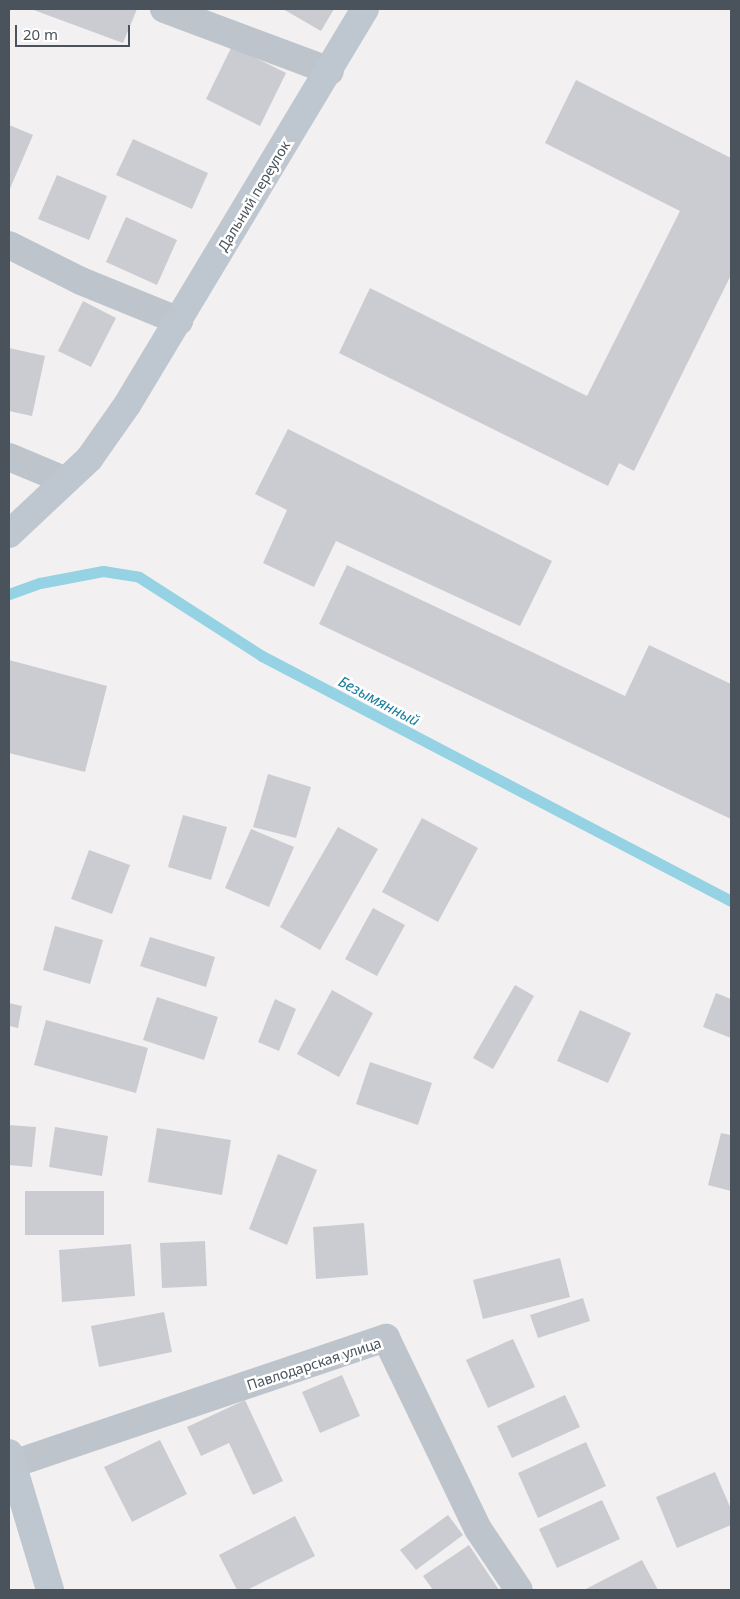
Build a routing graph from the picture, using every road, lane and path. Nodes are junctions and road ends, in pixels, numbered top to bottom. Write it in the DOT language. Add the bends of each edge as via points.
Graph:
graph roads {
  1 [pos="164,9"];
  2 [pos="365,9"];
  3 [pos="330,71"];
  4 [pos="9,245"];
  5 [pos="179,320"];
  6 [pos="9,457"];
  7 [pos="64,480"];
  8 [pos="12,530"];
  9 [pos="11,1458"];
  10 [pos="50,1590"];
  11 [pos="519,1590"];
  1 -- 3 [label="street"];
  2 -- 3 [label="main road, Дальний переулок"];
  3 -- 5 [label="main road, Дальний переулок"];
  4 -- 5 [label="street" via="81,281"];
  5 -- 7 [label="main road, Дальний переулок" via="95,451"];
  6 -- 7 [label="street"];
  7 -- 8 [label="main road, Дальний переулок"];
  9 -- 10 [label="main road"];
  9 -- 11 [label="street, Павлодарская улица" via="386,1338 478,1529"];
}
